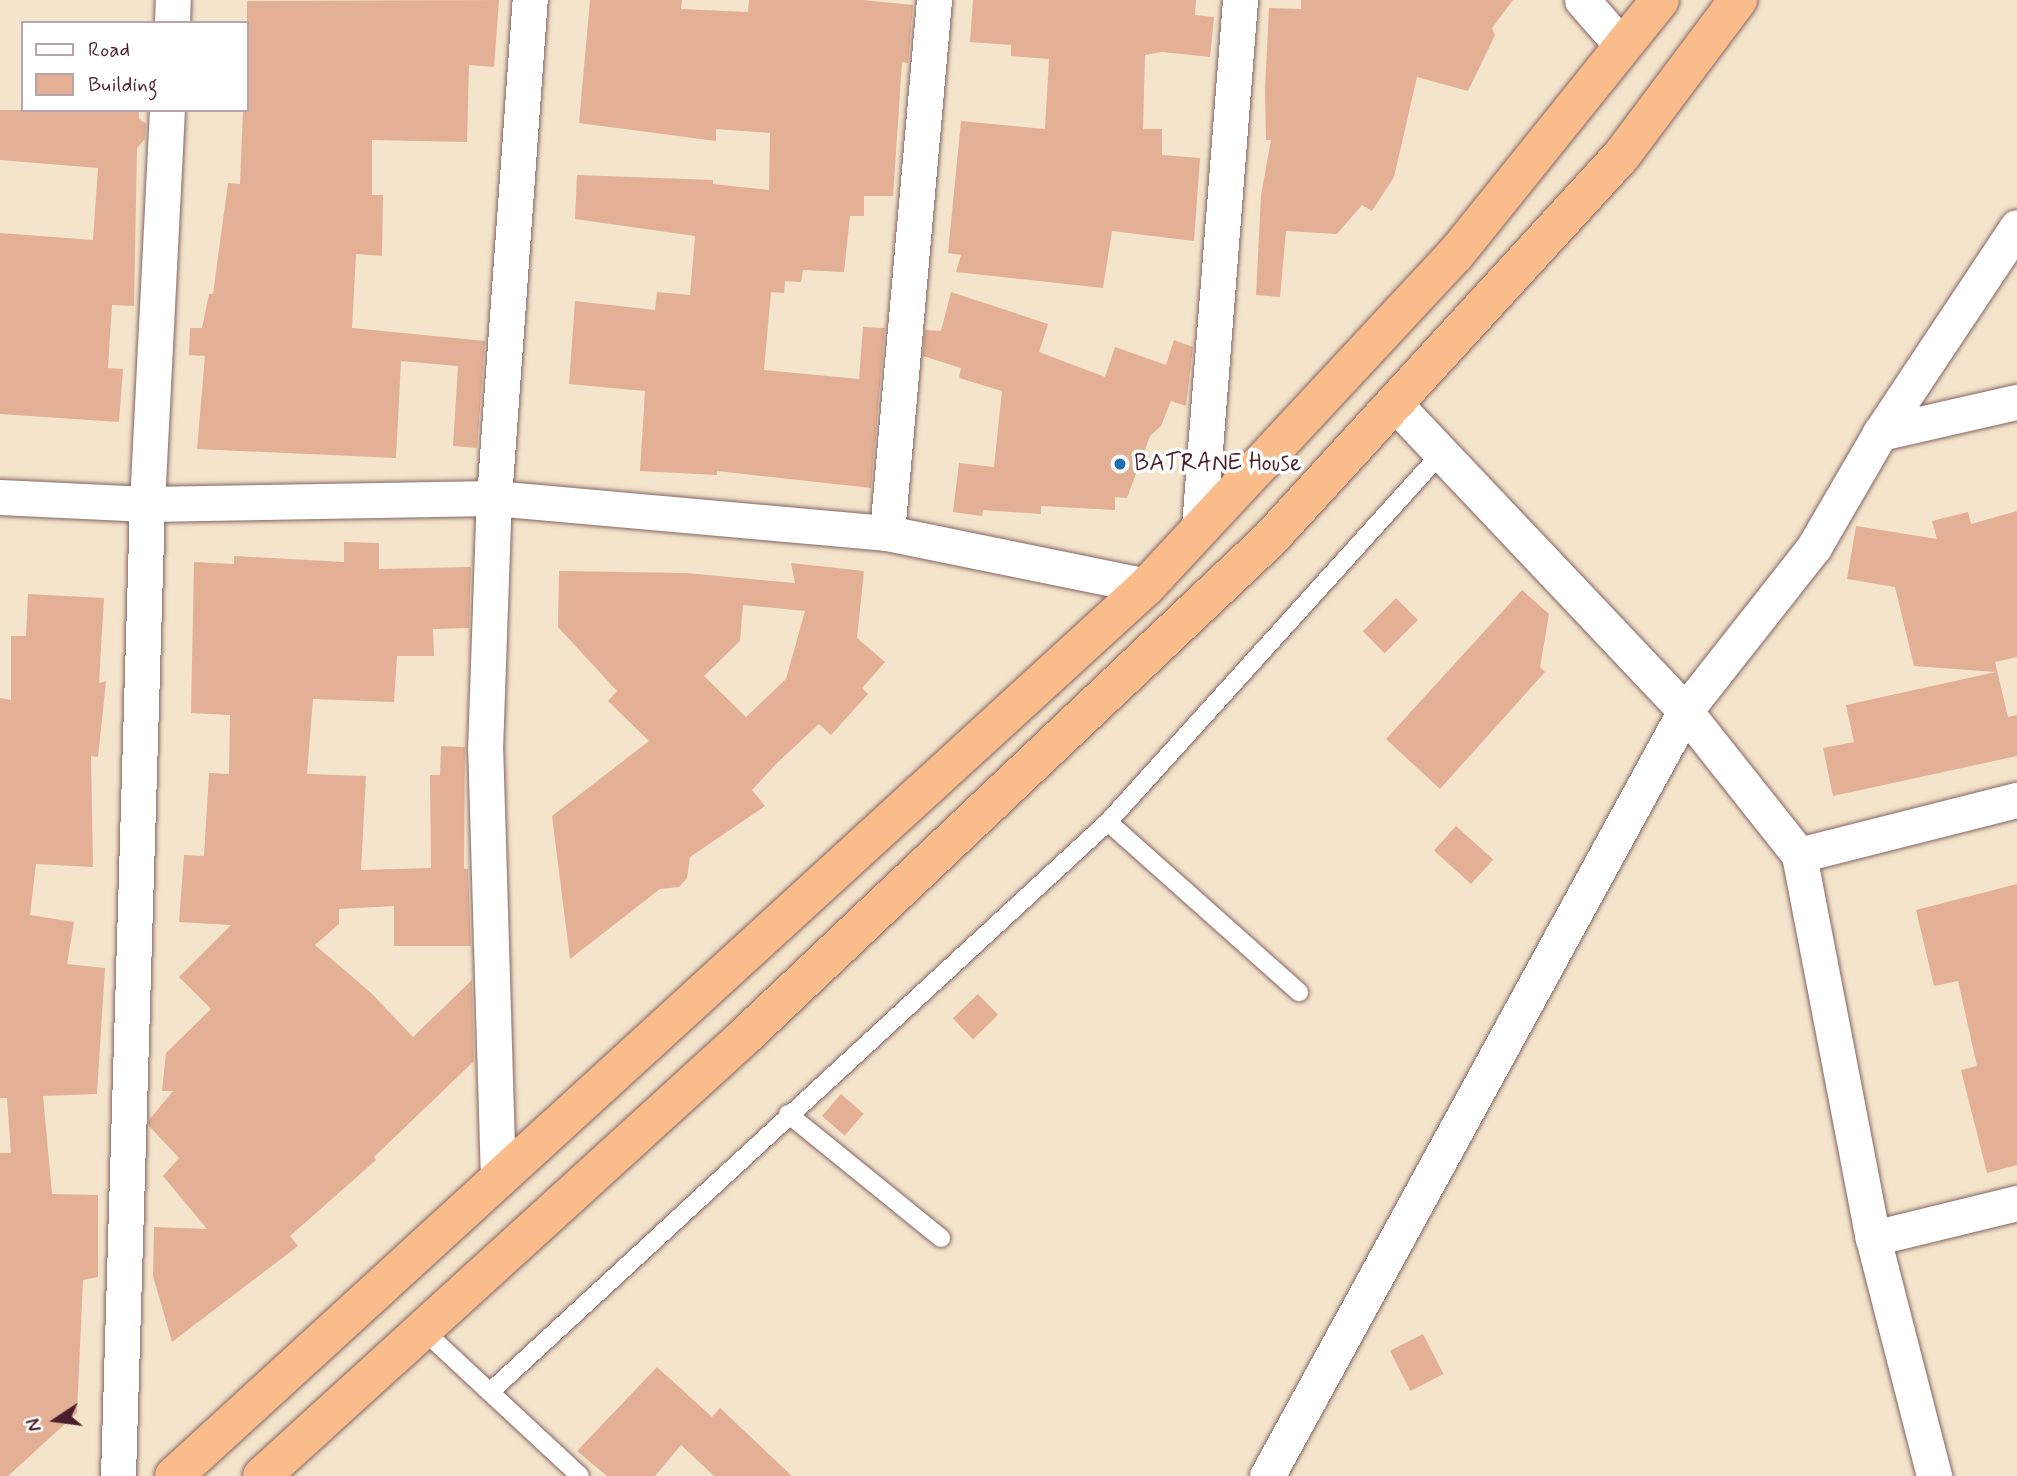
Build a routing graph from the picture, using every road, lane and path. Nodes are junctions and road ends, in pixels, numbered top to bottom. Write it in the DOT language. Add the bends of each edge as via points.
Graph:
graph roads {
  1 [pos="173,0"];
  2 [pos="530,0"];
  3 [pos="934,0"];
  4 [pos="1240,0"];
  5 [pos="1582,0"];
  6 [pos="1660,0"];
  7 [pos="1738,0"];
  8 [pos="172,21"];
  9 [pos="1623,47"];
  10 [pos="167,112"];
  11 [pos="2017,227"];
  12 [pos="2017,402"];
  13 [pos="1394,403"];
  14 [pos="1880,433"];
  15 [pos="1441,454"];
  16 [pos="0,498"];
  17 [pos="494,498"];
  18 [pos="147,504"];
  19 [pos="1199,526"];
  20 [pos="887,533"];
  21 [pos="1147,586"];
  22 [pos="1685,711"];
  23 [pos="2017,800"];
  24 [pos="1108,822"];
  25 [pos="1799,855"];
  26 [pos="1299,992"];
  27 [pos="788,1114"];
  28 [pos="498,1180"];
  29 [pos="2017,1203"];
  30 [pos="941,1238"];
  31 [pos="1872,1238"];
  32 [pos="422,1330"];
  33 [pos="490,1392"];
  34 [pos="118,1476"];
  35 [pos="174,1476"];
  36 [pos="262,1476"];
  37 [pos="580,1476"];
  38 [pos="1266,1476"];
  39 [pos="1934,1476"];
  1 -- 8 [label="street"];
  2 -- 17 [label="street"];
  3 -- 20 [label="street"];
  4 -- 19 [label="street"];
  5 -- 9 [label="street"];
  6 -- 9 [label="highway"];
  7 -- 13 [label="highway" via="1622,155"];
  9 -- 19 [label="highway" via="1455,255"];
  10 -- 18 [label="street"];
  11 -- 14 [label="street"];
  12 -- 14 [label="street"];
  13 -- 15 [label="street"];
  13 -- 32 [label="highway" via="1270,539 743,1038"];
  14 -- 22 [label="street" via="1814,547"];
  15 -- 22 [label="street"];
  15 -- 24 [label="lane"];
  16 -- 18 [label="street"];
  17 -- 18 [label="street"];
  17 -- 20 [label="street"];
  17 -- 28 [label="street" via="485,750"];
  18 -- 34 [label="street"];
  19 -- 21 [label="highway"];
  20 -- 21 [label="street"];
  21 -- 28 [label="highway"];
  22 -- 25 [label="street"];
  22 -- 38 [label="street"];
  23 -- 25 [label="street"];
  24 -- 26 [label="lane"];
  24 -- 27 [label="lane"];
  25 -- 31 [label="street"];
  27 -- 30 [label="lane"];
  27 -- 33 [label="lane"];
  28 -- 35 [label="highway"];
  29 -- 31 [label="street"];
  31 -- 39 [label="street"];
  32 -- 33 [label="lane"];
  32 -- 36 [label="highway"];
  33 -- 37 [label="lane"];
}
